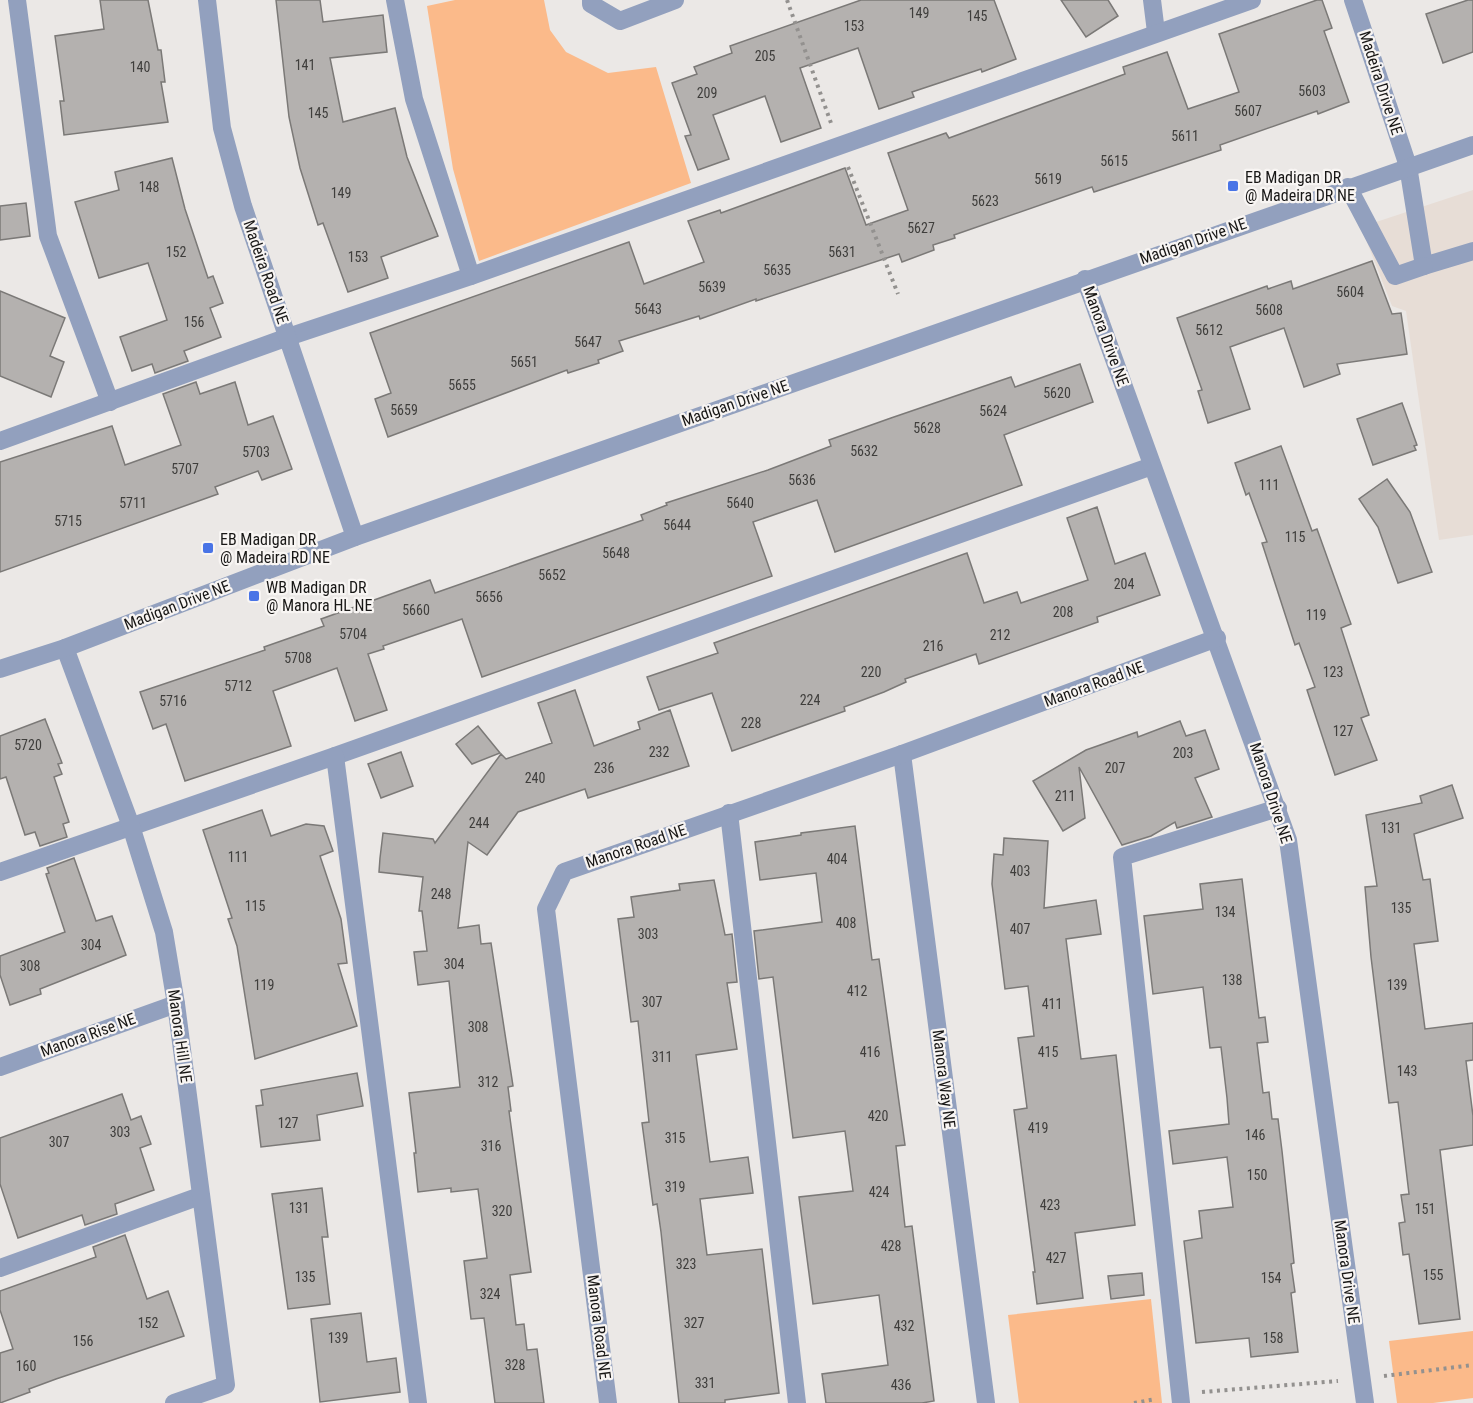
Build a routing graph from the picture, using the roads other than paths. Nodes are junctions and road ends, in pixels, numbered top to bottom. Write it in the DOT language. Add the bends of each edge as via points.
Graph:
graph roads {
  1 [pos="18,0"];
  2 [pos="207,0"];
  3 [pos="395,0"];
  4 [pos="591,0"];
  5 [pos="675,0"];
  6 [pos="1152,0"];
  7 [pos="1252,0"];
  8 [pos="1353,0"];
  9 [pos="1156,32"];
  10 [pos="1473,145"];
  11 [pos="1408,166"];
  12 [pos="1348,187"];
  13 [pos="1473,251"];
  14 [pos="1424,266"];
  15 [pos="471,276"];
  16 [pos="1085,279"];
  17 [pos="288,337"];
  18 [pos="110,402"];
  19 [pos="0,441"];
  20 [pos="1152,466"];
  21 [pos="355,537"];
  22 [pos="1217,638"];
  23 [pos="65,648"];
  24 [pos="0,669"];
  25 [pos="902,754"];
  26 [pos="335,756"];
  27 [pos="1278,808"];
  28 [pos="729,813"];
  29 [pos="130,826"];
  30 [pos="0,872"];
  31 [pos="176,1004"];
  32 [pos="0,1067"];
  33 [pos="200,1196"];
  34 [pos="0,1268"];
  35 [pos="1181,1399"];
  36 [pos="174,1403"];
  37 [pos="418,1403"];
  38 [pos="608,1403"];
  39 [pos="797,1403"];
  40 [pos="986,1403"];
  41 [pos="1365,1403"];
  1 -- 18 [label="street" via="48,236"];
  2 -- 17 [label="street, Madeira Road NE" via="222,128 243,206"];
  3 -- 15 [label="street" via="414,99"];
  4 -- 5 [label="street" via="591,4 620,21"];
  6 -- 9 [label="street"];
  7 -- 9 [label="street"];
  8 -- 11 [label="street, Madeira Drive NE"];
  9 -- 15 [label="street"];
  10 -- 11 [label="street, Madigan Drive NE"];
  11 -- 12 [label="street, Madigan Drive NE"];
  11 -- 14 [label="street, Madeira Drive NE"];
  12 -- 14 [label="street" via="1395,276"];
  12 -- 16 [label="street, Madigan Drive NE"];
  13 -- 14 [label="street"];
  15 -- 17 [label="street"];
  16 -- 20 [label="street, Manora Drive NE"];
  16 -- 21 [label="street, Madigan Drive NE"];
  17 -- 18 [label="street"];
  17 -- 21 [label="street, Madeira Road NE"];
  18 -- 19 [label="street"];
  20 -- 22 [label="street, Manora Drive NE"];
  20 -- 26 [label="street"];
  21 -- 23 [label="street, Madigan Drive NE"];
  22 -- 25 [label="street, Manora Road NE"];
  22 -- 27 [label="street, Manora Drive NE"];
  23 -- 24 [label="street, Madigan Drive NE"];
  23 -- 29 [label="street, Manora Hill NE"];
  25 -- 28 [label="street, Manora Road NE"];
  25 -- 40 [label="street, Manora Way NE"];
  26 -- 29 [label="street"];
  26 -- 37 [label="street"];
  27 -- 35 [label="street" via="1122,857"];
  27 -- 41 [label="street, Manora Drive NE" via="1288,840"];
  28 -- 38 [label="street, Manora Road NE" via="564,872 546,909"];
  28 -- 39 [label="street"];
  29 -- 30 [label="street"];
  29 -- 31 [label="street, Manora Hill NE" via="164,932"];
  31 -- 32 [label="street, Manora Rise NE"];
  31 -- 33 [label="street, Manora Hill NE"];
  33 -- 34 [label="street"];
  33 -- 36 [label="street, Manora Hill NE" via="226,1385"];
}
